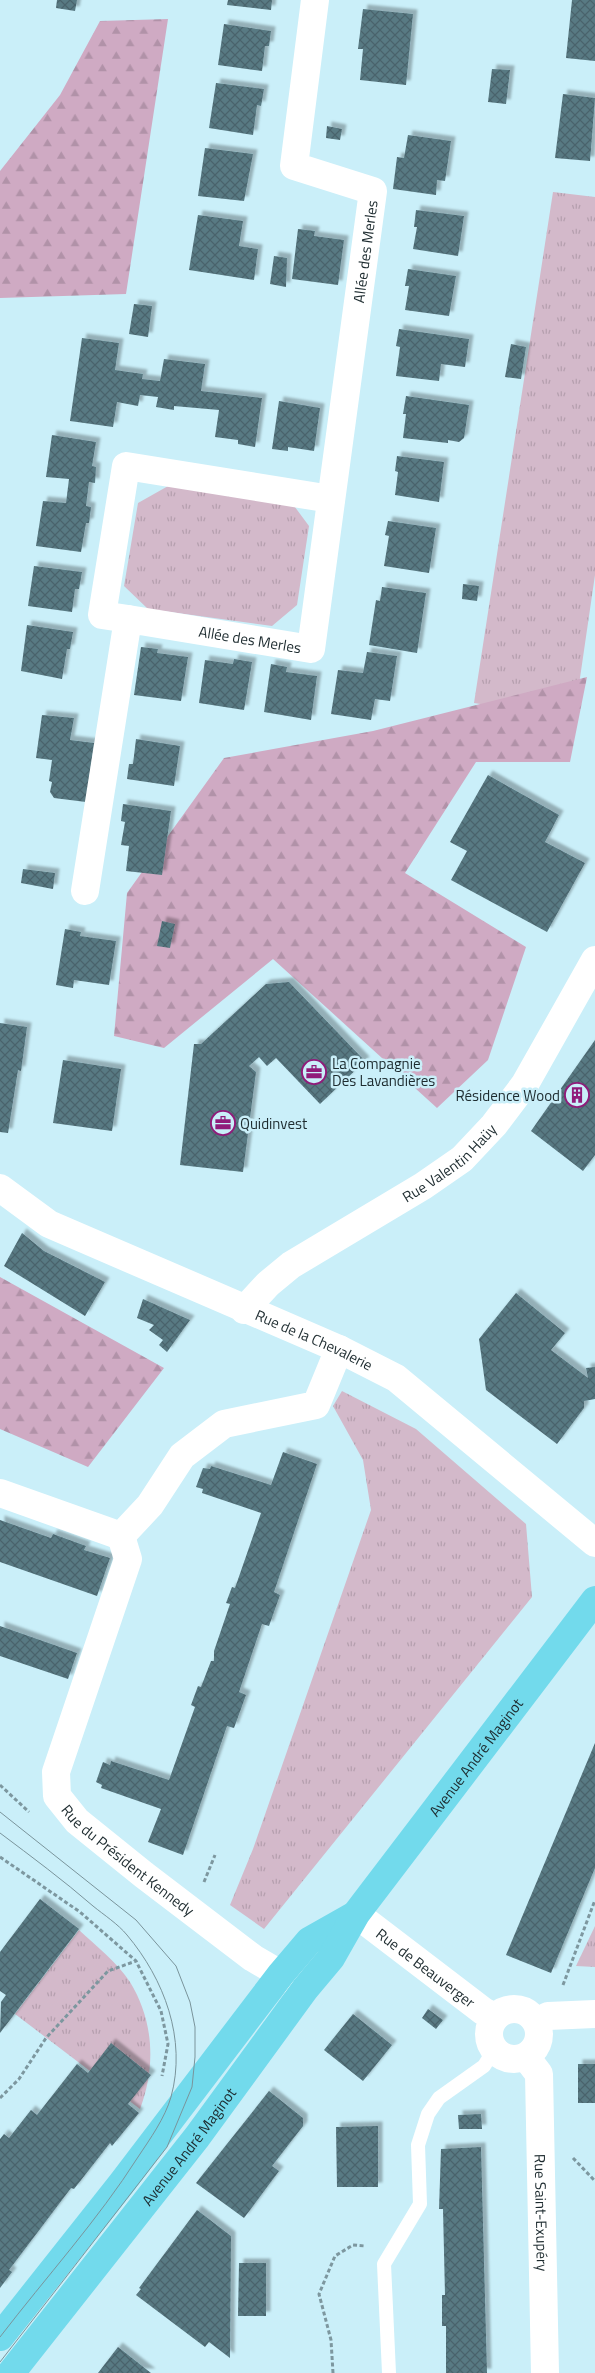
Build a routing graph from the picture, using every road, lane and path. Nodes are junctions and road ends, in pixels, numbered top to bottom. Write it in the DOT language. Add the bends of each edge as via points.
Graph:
graph roads {
  1 [pos="315,0"];
  2 [pos="331,500"];
  3 [pos="128,619"];
  4 [pos="85,891"];
  5 [pos="595,960"];
  6 [pos="0,1188"];
  7 [pos="244,1310"];
  8 [pos="339,1349"];
  9 [pos="0,1493"];
  10 [pos="120,1536"];
  11 [pos="595,1543"];
  12 [pos="595,1600"];
  13 [pos="0,1857"];
  14 [pos="595,1900"];
  15 [pos="594,1906"];
  16 [pos="356,1914"];
  17 [pos="136,1961"];
  18 [pos="281,1974"];
  19 [pos="305,1989"];
  20 [pos="595,2014"];
  21 [pos="563,2015"];
  22 [pos="495,2017"];
  23 [pos="536,2022"];
  24 [pos="494,2050"];
  25 [pos="526,2057"];
  26 [pos="162,2079"];
  27 [pos="0,2098"];
  28 [pos="393,2249"];
  29 [pos="0,2337"];
  30 [pos="11,2373"];
  31 [pos="333,2373"];
  32 [pos="389,2373"];
  33 [pos="545,2373"];
  1 -- 2 [label="street, Allée des Merles" via="294,166 373,191"];
  2 -- 3 [label="street, Allée des Merles" via="311,649"];
  2 -- 3 [label="street, Allée des Merles" via="126,466 102,614"];
  3 -- 4 [label="street"];
  5 -- 7 [label="street, Rue Valentin Haüy" via="525,1084 494,1125 462,1159 424,1186 291,1264"];
  6 -- 7 [label="street, Rue de la Chevalerie" via="50,1224"];
  7 -- 8 [label="street, Rue de la Chevalerie"];
  8 -- 10 [label="street" via="316,1405 224,1424 182,1456 150,1506"];
  8 -- 11 [label="street, Rue de la Chevalerie" via="396,1378"];
  9 -- 10 [label="street"];
  10 -- 18 [label="street, Rue du Président Kennedy" via="128,1559 56,1772 57,1796 77,1821 253,1958"];
  12 -- 16 [label="main road, Avenue André Maginot"];
  13 -- 17 [label="path" via="80,1912"];
  14 -- 15 [label="path"];
  15 -- 21 [label="path" via="564,1979"];
  16 -- 18 [label="main road, Avenue André Maginot" via="309,1941"];
  16 -- 19 [label="main road, Avenue André Maginot" via="331,1958"];
  16 -- 22 [label="street, Rue de Beauverger" via="482,2011"];
  17 -- 26 [label="path" via="161,2011 168,2044"];
  17 -- 27 [label="path" via="108,1971 46,2038 19,2079"];
  18 -- 19 [label="street, Rue du Président Kennedy"];
  18 -- 29 [label="main road, Avenue André Maginot"];
  19 -- 30 [label="main road, Avenue André Maginot" via="197,2137"];
  20 -- 21 [label="street"];
  21 -- 23 [label="street" via="548,2016"];
  22 -- 23 [label="street" via="511,2009 523,2010"];
  22 -- 24 [label="street" via="489,2031"];
  23 -- 25 [label="street" via="540,2039"];
  24 -- 25 [label="street" via="509,2059"];
  24 -- 28 [label="lane" via="484,2066 439,2098 428,2114 418,2145 420,2204"];
  25 -- 33 [label="street, Rue Saint-Exupéry" via="539,2074"];
  28 -- 31 [label="path" via="353,2245 334,2256 319,2294 331,2340"];
  28 -- 32 [label="lane" via="384,2264"];
}
